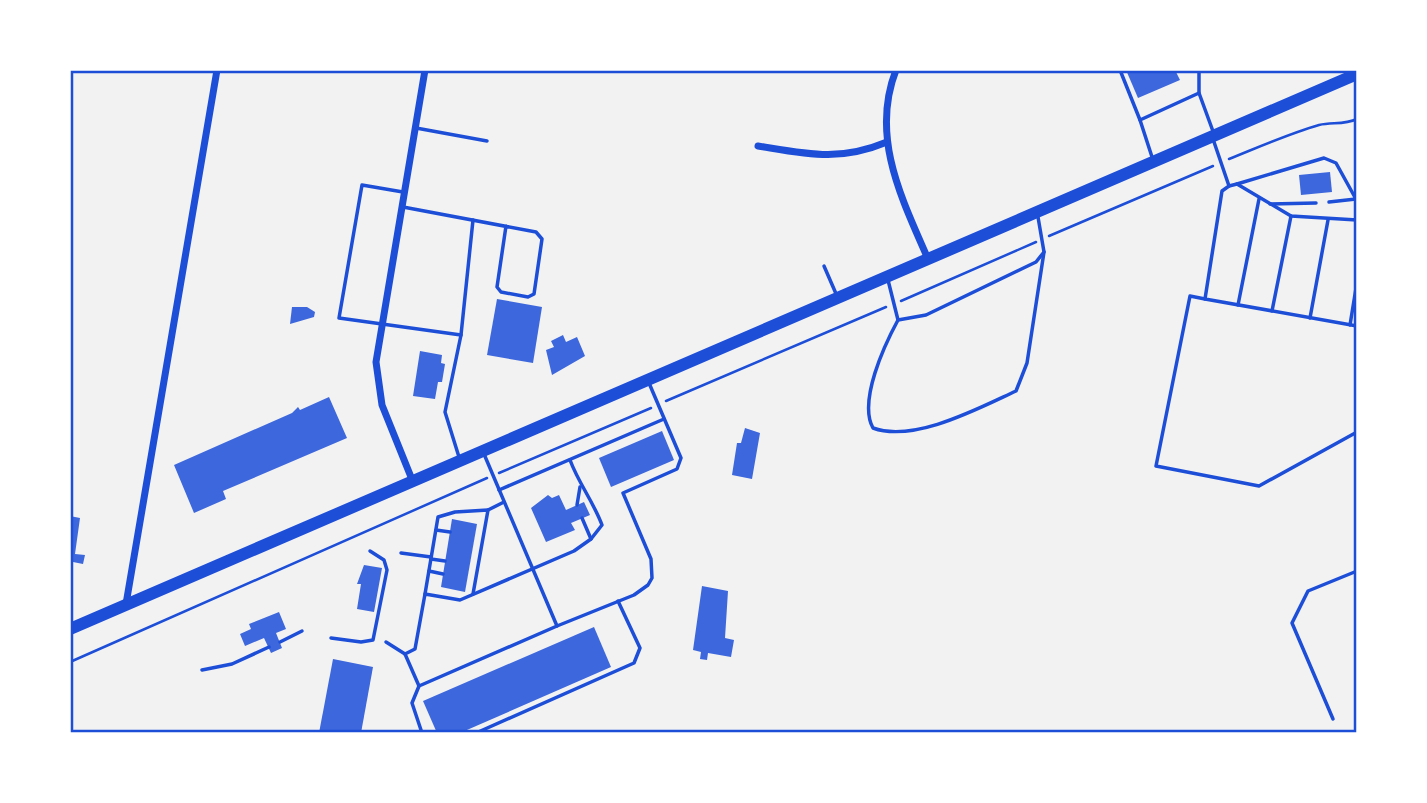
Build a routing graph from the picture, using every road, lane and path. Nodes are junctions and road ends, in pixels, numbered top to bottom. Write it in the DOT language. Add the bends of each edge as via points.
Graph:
graph roads {
  1 [pos="217,70"];
  2 [pos="425,70"];
  3 [pos="896,70"];
  4 [pos="1120,70"];
  5 [pos="1199,70"];
  6 [pos="1357,74"];
  7 [pos="1199,93"];
  8 [pos="1357,119"];
  9 [pos="1140,120"];
  10 [pos="414,128"];
  11 [pos="1214,136"];
  12 [pos="486,141"];
  13 [pos="887,142"];
  14 [pos="758,146"];
  15 [pos="1154,162"];
  16 [pos="1221,162"];
  17 [pos="1237,184"];
  18 [pos="1229,186"];
  19 [pos="403,192"];
  20 [pos="1259,199"];
  21 [pos="1356,200"];
  22 [pos="1329,202"];
  23 [pos="1316,203"];
  24 [pos="1268,204"];
  25 [pos="401,207"];
  26 [pos="1037,213"];
  27 [pos="1291,216"];
  28 [pos="473,220"];
  29 [pos="1328,220"];
  30 [pos="1357,220"];
  31 [pos="506,226"];
  32 [pos="1042,239"];
  33 [pos="1044,252"];
  34 [pos="928,260"];
  35 [pos="824,266"];
  36 [pos="887,278"];
  37 [pos="1357,282"];
  38 [pos="838,298"];
  39 [pos="1205,299"];
  40 [pos="894,304"];
  41 [pos="1238,305"];
  42 [pos="1272,311"];
  43 [pos="1310,318"];
  44 [pos="898,320"];
  45 [pos="380,325"];
  46 [pos="1350,325"];
  47 [pos="1357,326"];
  48 [pos="461,335"];
  49 [pos="648,381"];
  50 [pos="658,405"];
  51 [pos="664,419"];
  52 [pos="1357,432"];
  53 [pos="483,452"];
  54 [pos="570,460"];
  55 [pos="461,462"];
  56 [pos="493,475"];
  57 [pos="413,482"];
  58 [pos="580,486"];
  59 [pos="499,490"];
  60 [pos="504,502"];
  61 [pos="576,505"];
  62 [pos="488,510"];
  63 [pos="582,518"];
  64 [pos="436,530"];
  65 [pos="450,532"];
  66 [pos="474,536"];
  67 [pos="483,538"];
  68 [pos="592,540"];
  69 [pos="370,551"];
  70 [pos="401,553"];
  71 [pos="431,558"];
  72 [pos="445,561"];
  73 [pos="469,565"];
  74 [pos="478,566"];
  75 [pos="533,568"];
  76 [pos="1357,570"];
  77 [pos="429,571"];
  78 [pos="443,574"];
  79 [pos="467,578"];
  80 [pos="476,579"];
  81 [pos="425,594"];
  82 [pos="473,594"];
  83 [pos="618,601"];
  84 [pos="126,606"];
  85 [pos="557,626"];
  86 [pos="70,629"];
  87 [pos="302,631"];
  88 [pos="331,638"];
  89 [pos="280,642"];
  90 [pos="386,642"];
  91 [pos="268,647"];
  92 [pos="405,654"];
  93 [pos="70,662"];
  94 [pos="202,670"];
  95 [pos="419,685"];
  96 [pos="1333,719"];
  97 [pos="422,733"];
  98 [pos="476,733"];
  1 -- 84 [label="street"];
  2 -- 10 [label="street"];
  3 -- 13 [label="street" via="887,107"];
  4 -- 9 [label="lane"];
  5 -- 7 [label="lane"];
  6 -- 11 [label="main road"];
  7 -- 9 [label="lane"];
  7 -- 11 [label="lane"];
  8 -- 16 [label="path" via="1304,130"];
  9 -- 15 [label="lane"];
  10 -- 12 [label="lane"];
  10 -- 19 [label="street"];
  11 -- 15 [label="main road"];
  11 -- 16 [label="lane"];
  13 -- 14 [label="street" via="849,155 830,156"];
  13 -- 34 [label="street" via="900,195"];
  15 -- 26 [label="main road"];
  16 -- 18 [label="lane"];
  16 -- 32 [label="path"];
  17 -- 18 [label="lane"];
  17 -- 20 [label="lane"];
  17 -- 21 [label="lane" via="1324,159 1336,163"];
  18 -- 39 [label="lane" via="1222,191"];
  19 -- 25 [label="street"];
  19 -- 45 [label="lane" via="362,185 340,318"];
  20 -- 24 [label="lane"];
  20 -- 41 [label="lane"];
  21 -- 22 [label="lane"];
  23 -- 24 [label="lane"];
  24 -- 27 [label="lane"];
  25 -- 28 [label="lane"];
  25 -- 45 [label="street"];
  26 -- 32 [label="lane"];
  26 -- 34 [label="main road"];
  27 -- 29 [label="lane"];
  27 -- 42 [label="lane"];
  28 -- 31 [label="lane"];
  28 -- 48 [label="lane"];
  29 -- 30 [label="lane"];
  29 -- 43 [label="lane"];
  31 -- 31 [label="lane" via="536,232 542,239 534,294 528,297 500,292 497,287"];
  32 -- 33 [label="lane"];
  32 -- 40 [label="path"];
  33 -- 44 [label="lane" via="1036,262 983,290 926,315"];
  33 -- 44 [label="lane" via="1027,363 1016,391 907,432 873,428 869,420 880,352"];
  34 -- 36 [label="main road"];
  35 -- 38 [label="lane"];
  36 -- 38 [label="main road"];
  36 -- 40 [label="lane"];
  37 -- 46 [label="lane"];
  38 -- 49 [label="main road"];
  39 -- 41 [label="lane"];
  39 -- 52 [label="lane" via="1190,296 1156,467 1259,486"];
  40 -- 44 [label="lane"];
  40 -- 50 [label="path"];
  41 -- 42 [label="lane"];
  42 -- 43 [label="lane"];
  43 -- 46 [label="lane"];
  45 -- 48 [label="lane"];
  45 -- 57 [label="street" via="379,390"];
  46 -- 47 [label="lane"];
  48 -- 55 [label="lane" via="445,412"];
  49 -- 50 [label="lane"];
  49 -- 53 [label="main road"];
  50 -- 51 [label="lane"];
  50 -- 56 [label="path"];
  51 -- 54 [label="lane"];
  51 -- 83 [label="lane" via="681,458 677,469 623,493 651,559 652,578 642,590"];
  53 -- 55 [label="main road"];
  53 -- 56 [label="lane"];
  54 -- 58 [label="lane"];
  54 -- 59 [label="lane"];
  55 -- 57 [label="main road"];
  56 -- 59 [label="lane"];
  56 -- 93 [label="path"];
  57 -- 84 [label="main road"];
  58 -- 61 [label="lane"];
  58 -- 68 [label="lane" via="592,499 602,525"];
  59 -- 60 [label="lane"];
  60 -- 62 [label="lane"];
  60 -- 75 [label="lane"];
  62 -- 64 [label="lane" via="438,517"];
  62 -- 67 [label="lane"];
  63 -- 68 [label="lane"];
  64 -- 65 [label="lane"];
  64 -- 71 [label="lane"];
  66 -- 67 [label="lane"];
  67 -- 74 [label="lane"];
  68 -- 75 [label="lane"];
  69 -- 88 [label="lane" via="387,565 373,640"];
  70 -- 71 [label="lane"];
  71 -- 72 [label="lane"];
  71 -- 77 [label="lane"];
  73 -- 74 [label="lane"];
  74 -- 80 [label="lane"];
  75 -- 82 [label="lane"];
  75 -- 85 [label="lane"];
  76 -- 96 [label="lane" via="1308,591 1292,623"];
  77 -- 78 [label="lane"];
  77 -- 81 [label="lane"];
  79 -- 80 [label="lane"];
  80 -- 82 [label="lane"];
  81 -- 82 [label="lane" via="460,600"];
  81 -- 92 [label="lane" via="415,649"];
  83 -- 85 [label="lane"];
  83 -- 98 [label="lane" via="640,649 634,663"];
  84 -- 86 [label="main road"];
  85 -- 95 [label="lane"];
  87 -- 89 [label="lane"];
  90 -- 92 [label="lane"];
  91 -- 94 [label="lane" via="232,664"];
  92 -- 95 [label="lane"];
  95 -- 97 [label="lane" via="412,703"];
}
